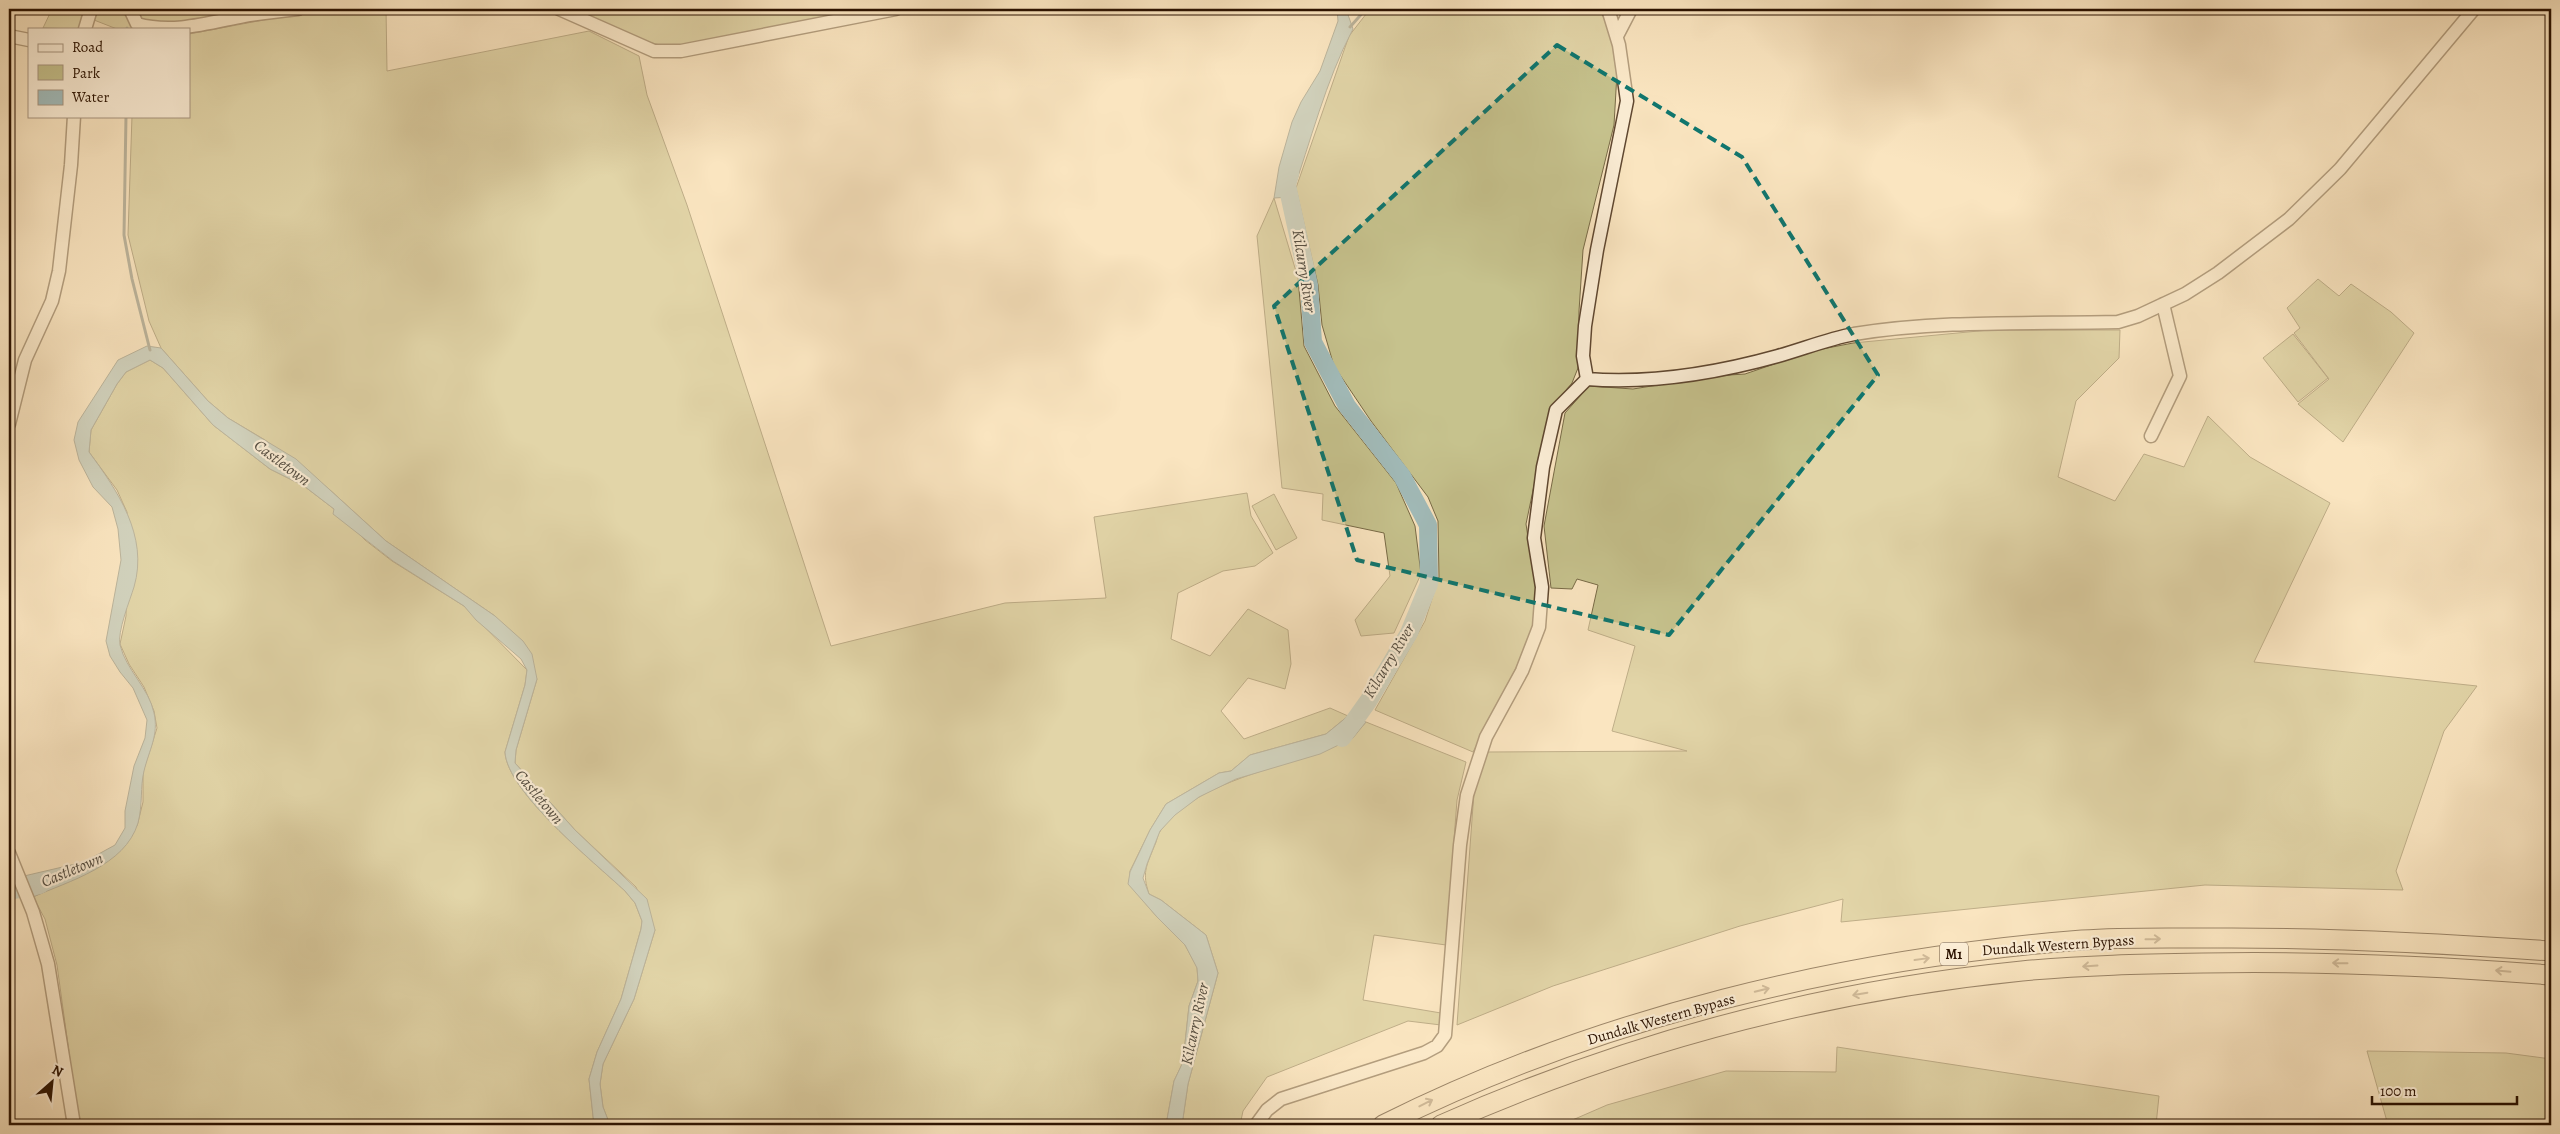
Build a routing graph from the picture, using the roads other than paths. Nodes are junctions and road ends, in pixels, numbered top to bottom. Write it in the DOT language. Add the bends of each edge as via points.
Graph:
graph roads {
  1 [pos="91,9"];
  2 [pos="130,9"];
  3 [pos="298,9"];
  4 [pos="559,9"];
  5 [pos="896,9"];
  6 [pos="1608,9"];
  7 [pos="1631,9"];
  8 [pos="2474,9"];
  9 [pos="85,28"];
  10 [pos="151,28"];
  11 [pos="175,28"];
  12 [pos="9,36"];
  13 [pos="1616,36"];
  14 [pos="28,40"];
  15 [pos="74,118"];
  16 [pos="2163,304"];
  17 [pos="1587,380"];
  18 [pos="9,424"];
  19 [pos="2150,436"];
  20 [pos="11,858"];
  21 [pos="2551,951"];
  22 [pos="2551,975"];
  23 [pos="74,1125"];
  24 [pos="1256,1125"];
  25 [pos="1383,1125"];
  26 [pos="1441,1125"];
  1 -- 9 [label="street"];
  2 -- 10 [label="street" via="137,24"];
  3 -- 11 [label="street"];
  4 -- 5 [label="street" via="654,51 681,51"];
  6 -- 13 [label="street"];
  7 -- 13 [label="street"];
  8 -- 16 [label="street" via="2340,169 2289,219 2218,273"];
  12 -- 14 [label="street"];
  13 -- 17 [label="street" via="1627,101 1585,326 1583,356"];
  15 -- 18 [label="street" via="59,271 52,301 25,360"];
  16 -- 17 [label="street" via="2118,322 1958,325 1854,334 1778,356 1668,378 1618,382"];
  16 -- 19 [label="street" via="2180,376"];
  17 -- 24 [label="street" via="1556,410 1543,468 1534,538 1542,587 1539,627 1522,671 1486,737 1466,795 1445,1035 1437,1046 1281,1099"];
  20 -- 23 [label="street" via="33,912 53,987"];
  25 -- 21 [label="highway, Dundalk Western Bypass / M1, one-way" via="1498,1072 1613,1032 1777,987 1882,965 2084,940 2152,938 2381,940"];
  22 -- 26 [label="highway, Dundalk Western Bypass / M1, one-way" via="2384,964 2288,962 2109,965 2024,970 1953,979 1816,1002 1681,1036 1541,1083"];
}
